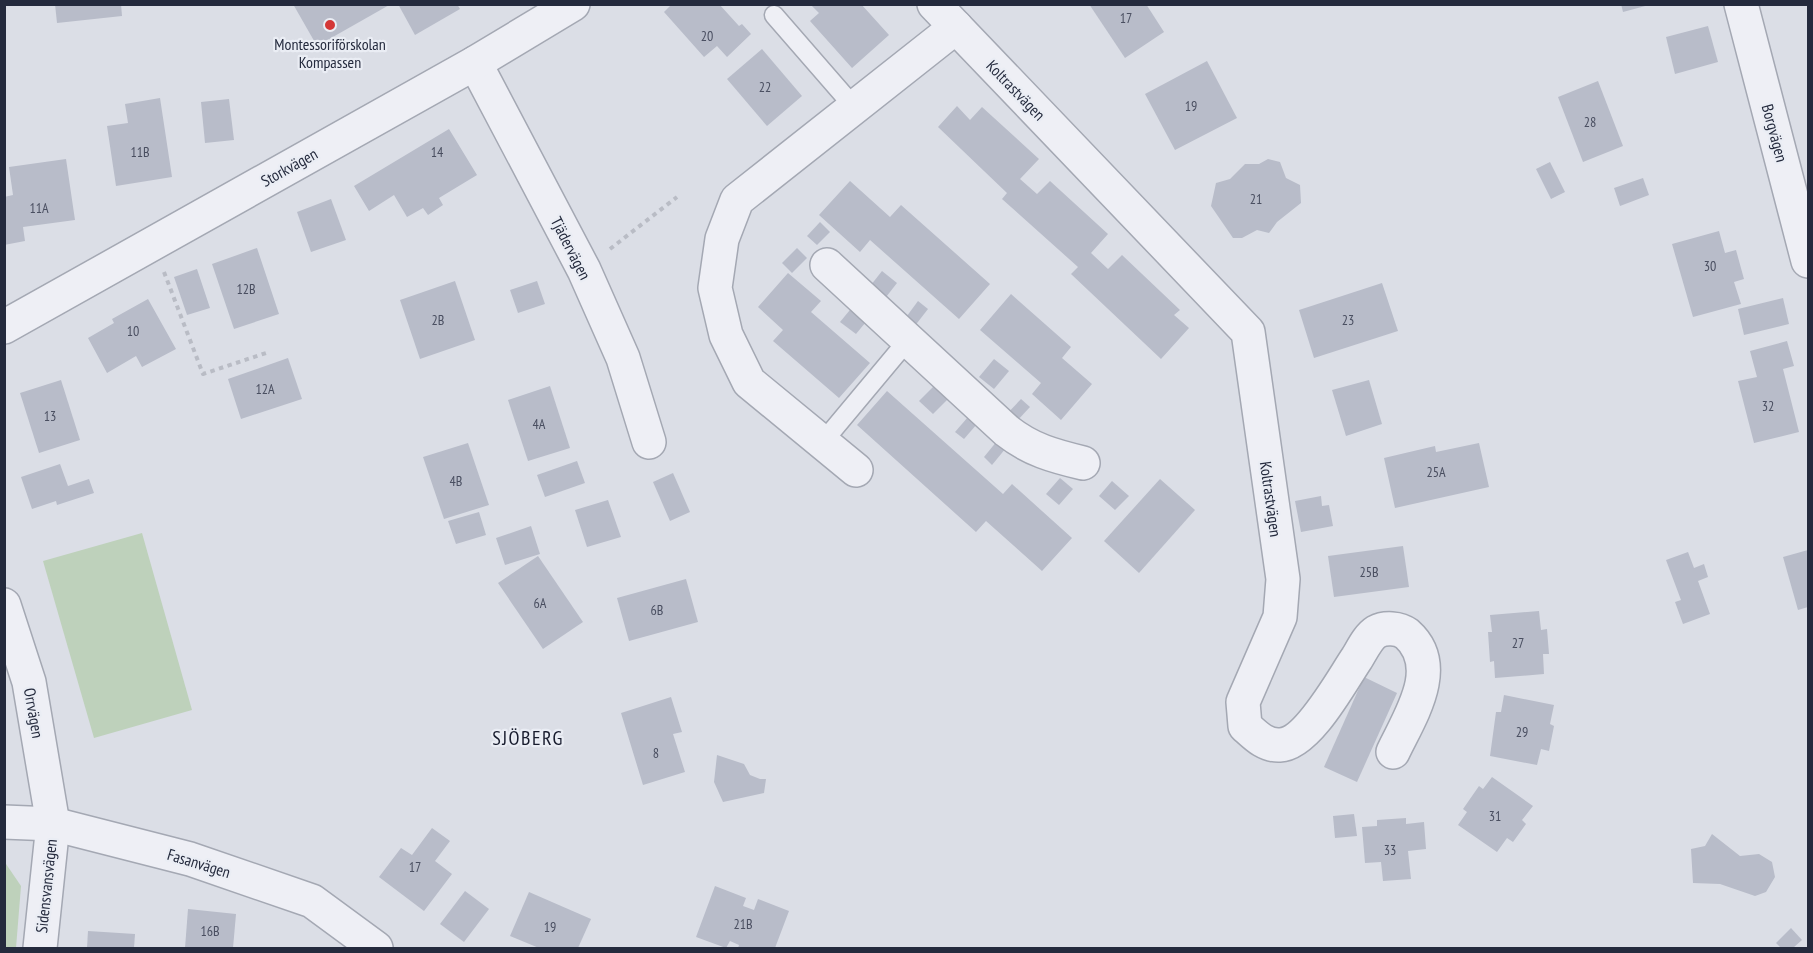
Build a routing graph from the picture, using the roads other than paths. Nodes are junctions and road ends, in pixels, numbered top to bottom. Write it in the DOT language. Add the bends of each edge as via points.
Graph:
graph roads {
  1 [pos="573,4"];
  2 [pos="1741,4"];
  3 [pos="774,15"];
  4 [pos="945,16"];
  5 [pos="475,63"];
  6 [pos="854,107"];
  7 [pos="1809,261"];
  8 [pos="826,265"];
  9 [pos="4,327"];
  10 [pos="908,340"];
  11 [pos="649,442"];
  12 [pos="822,443"];
  13 [pos="1083,463"];
  14 [pos="856,470"];
  15 [pos="4,605"];
  16 [pos="1393,752"];
  17 [pos="4,822"];
  18 [pos="53,824"];
  19 [pos="40,948"];
  20 [pos="376,948"];
  1 -- 5 [label="street, Storkvägen"];
  2 -- 7 [label="street, Borgvägen"];
  3 -- 6 [label="lane"];
  4 -- 6 [label="street, Koltrastvägen"];
  4 -- 16 [label="street, Koltrastvägen" via="1248,332 1282,579 1280,617 1243,702 1245,726 1261,741 1280,746 1296,741 1323,709 1364,647 1376,633 1392,628 1406,633 1425,666 1421,691"];
  5 -- 9 [label="street, Storkvägen"];
  5 -- 11 [label="street, Tjädervägen" via="584,270 623,358"];
  6 -- 12 [label="street, Koltrastvägen" via="737,201 722,239 716,288 726,335 750,382"];
  8 -- 10 [label="street"];
  10 -- 12 [label="lane"];
  10 -- 13 [label="street" via="1028,447"];
  12 -- 14 [label="street, Koltrastvägen"];
  15 -- 18 [label="street, Orrvägen" via="29,682"];
  17 -- 18 [label="street, Fasanvägen"];
  18 -- 19 [label="street, Sidensvansvägen"];
  18 -- 20 [label="street, Fasanvägen" via="190,859 312,901"];
}
